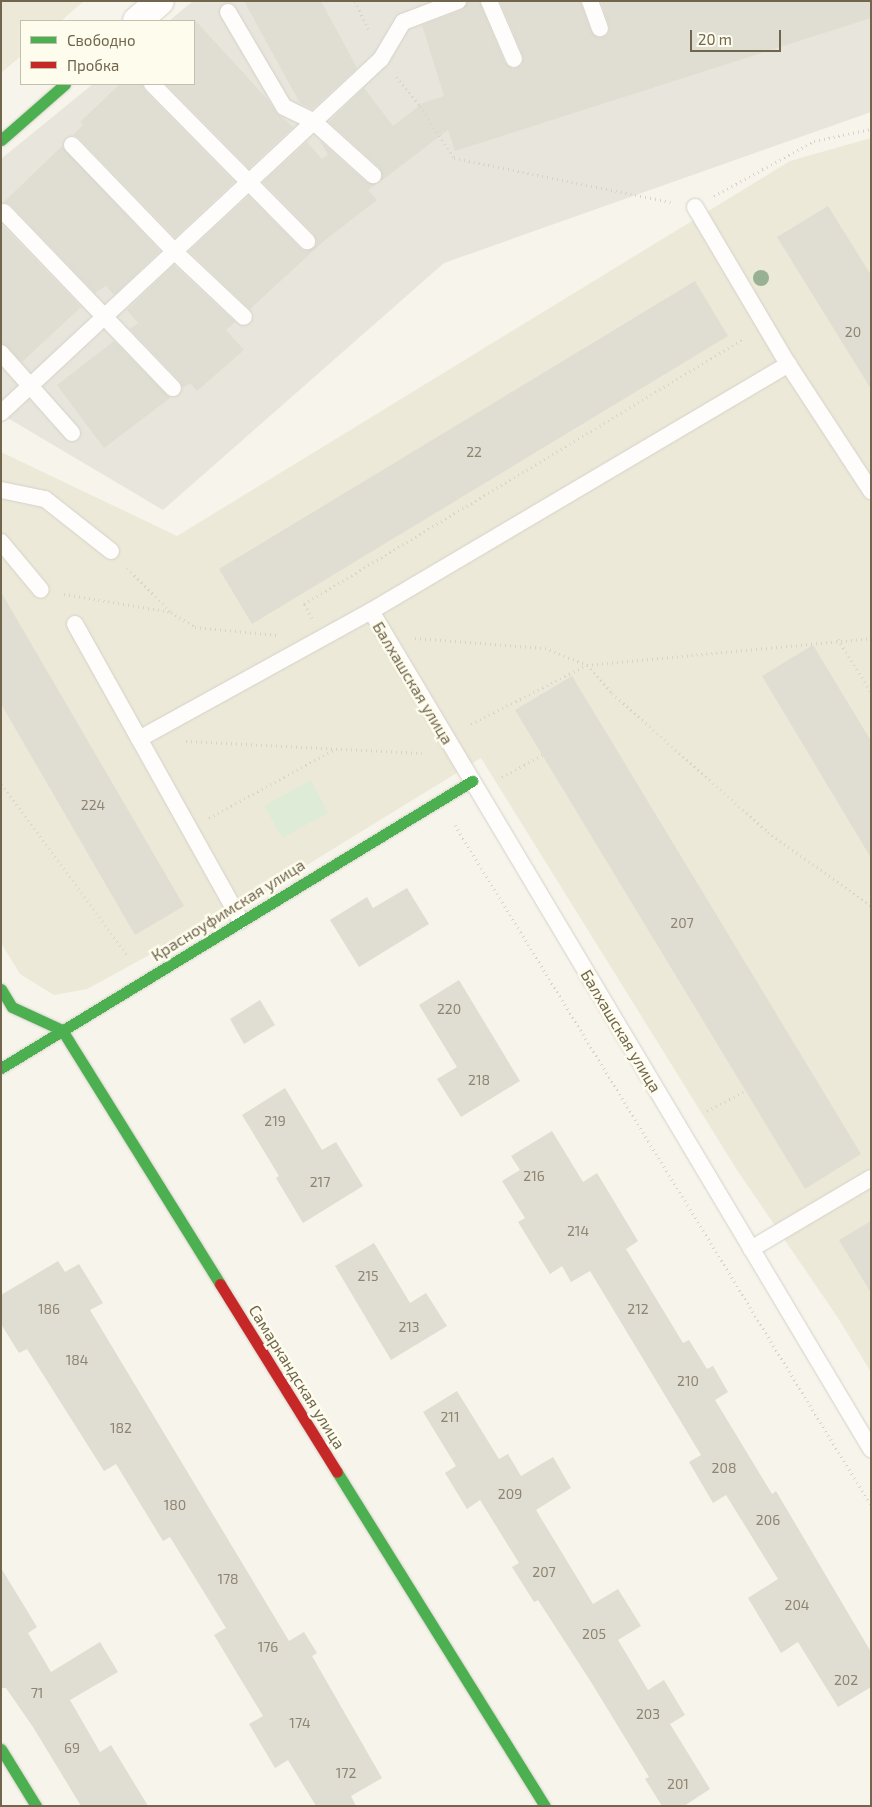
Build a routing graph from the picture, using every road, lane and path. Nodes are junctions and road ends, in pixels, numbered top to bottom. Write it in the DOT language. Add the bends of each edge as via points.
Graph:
graph roads {
  1 [pos="160,1"];
  2 [pos="355,1"];
  3 [pos="458,1"];
  4 [pos="489,1"];
  5 [pos="590,1"];
  6 [pos="228,12"];
  7 [pos="138,20"];
  8 [pos="600,28"];
  9 [pos="381,59"];
  10 [pos="514,59"];
  11 [pos="64,85"];
  12 [pos="153,85"];
  13 [pos="313,121"];
  14 [pos="871,129"];
  15 [pos="1,140"];
  16 [pos="72,145"];
  17 [pos="372,175"];
  18 [pos="247,182"];
  19 [pos="695,207"];
  20 [pos="4,212"];
  21 [pos="307,240"];
  22 [pos="174,251"];
  23 [pos="104,317"];
  24 [pos="244,317"];
  25 [pos="764,326"];
  26 [pos="1,353"];
  27 [pos="788,364"];
  28 [pos="30,386"];
  29 [pos="173,388"];
  30 [pos="1,413"];
  31 [pos="72,434"];
  32 [pos="1,490"];
  33 [pos="871,491"];
  34 [pos="1,542"];
  35 [pos="111,551"];
  36 [pos="42,590"];
  37 [pos="371,611"];
  38 [pos="171,612"];
  39 [pos="75,624"];
  40 [pos="385,636"];
  41 [pos="838,638"];
  42 [pos="871,638"];
  43 [pos="323,639"];
  44 [pos="587,665"];
  45 [pos="871,692"];
  46 [pos="471,724"];
  47 [pos="139,739"];
  48 [pos="334,750"];
  49 [pos="422,753"];
  50 [pos="148,754"];
  51 [pos="542,755"];
  52 [pos="502,777"];
  53 [pos="472,781"];
  54 [pos="1,784"];
  55 [pos="439,799"];
  56 [pos="190,829"];
  57 [pos="871,906"];
  58 [pos="241,921"];
  59 [pos="132,961"];
  60 [pos="1,989"];
  61 [pos="62,1030"];
  62 [pos="1,1068"];
  63 [pos="745,1090"];
  64 [pos="707,1111"];
  65 [pos="871,1178"];
  66 [pos="751,1250"];
  67 [pos="871,1449"];
  68 [pos="871,1505"];
  69 [pos="1,1749"];
  70 [pos="36,1806"];
  71 [pos="545,1806"];
  1 -- 7 [label="street"];
  2 -- 9 [label="path"];
  3 -- 9 [label="lane" via="403,22"];
  4 -- 10 [label="lane"];
  5 -- 8 [label="lane"];
  6 -- 13 [label="lane" via="284,107"];
  9 -- 13 [label="lane"];
  9 -- 19 [label="path" via="420,106 454,158"];
  11 -- 15 [label="street"];
  12 -- 18 [label="lane"];
  13 -- 17 [label="lane"];
  13 -- 18 [label="lane"];
  14 -- 19 [label="path" via="814,141"];
  16 -- 22 [label="lane"];
  18 -- 21 [label="lane"];
  18 -- 22 [label="lane"];
  19 -- 25 [label="lane"];
  20 -- 23 [label="lane"];
  22 -- 23 [label="lane"];
  22 -- 24 [label="lane"];
  23 -- 28 [label="lane"];
  23 -- 29 [label="lane"];
  25 -- 27 [label="lane"];
  25 -- 43 [label="path" via="304,604"];
  26 -- 28 [label="lane"];
  27 -- 33 [label="lane"];
  27 -- 37 [label="lane"];
  28 -- 30 [label="lane"];
  28 -- 31 [label="lane"];
  32 -- 35 [label="lane" via="45,498"];
  34 -- 36 [label="lane"];
  35 -- 38 [label="path"];
  36 -- 38 [label="path"];
  37 -- 40 [label="lane, Балхашская улица"];
  37 -- 43 [label="lane"];
  38 -- 43 [label="path" via="195,627"];
  39 -- 47 [label="lane"];
  40 -- 44 [label="path" via="545,648"];
  40 -- 53 [label="lane, Балхашская улица"];
  41 -- 42 [label="path"];
  41 -- 44 [label="path"];
  41 -- 45 [label="path"];
  43 -- 47 [label="lane"];
  44 -- 46 [label="path"];
  44 -- 57 [label="path" via="612,693 768,832"];
  47 -- 50 [label="lane"];
  48 -- 49 [label="path"];
  48 -- 50 [label="path" via="181,741"];
  48 -- 56 [label="path"];
  50 -- 56 [label="lane"];
  51 -- 52 [label="path"];
  53 -- 55 [label="street, Красноуфимская улица"];
  53 -- 66 [label="lane, Балхашская улица"];
  54 -- 59 [label="path"];
  55 -- 58 [label="street, Красноуфимская улица"];
  55 -- 68 [label="path"];
  56 -- 58 [label="lane"];
  58 -- 61 [label="street, Красноуфимская улица"];
  60 -- 61 [label="street" via="12,1007"];
  61 -- 62 [label="street, Красноуфимская улица"];
  61 -- 71 [label="street, Самаркандская улица"];
  63 -- 64 [label="path"];
  65 -- 66 [label="lane"];
  66 -- 67 [label="lane, Балхашская улица"];
  69 -- 70 [label="street"];
}
